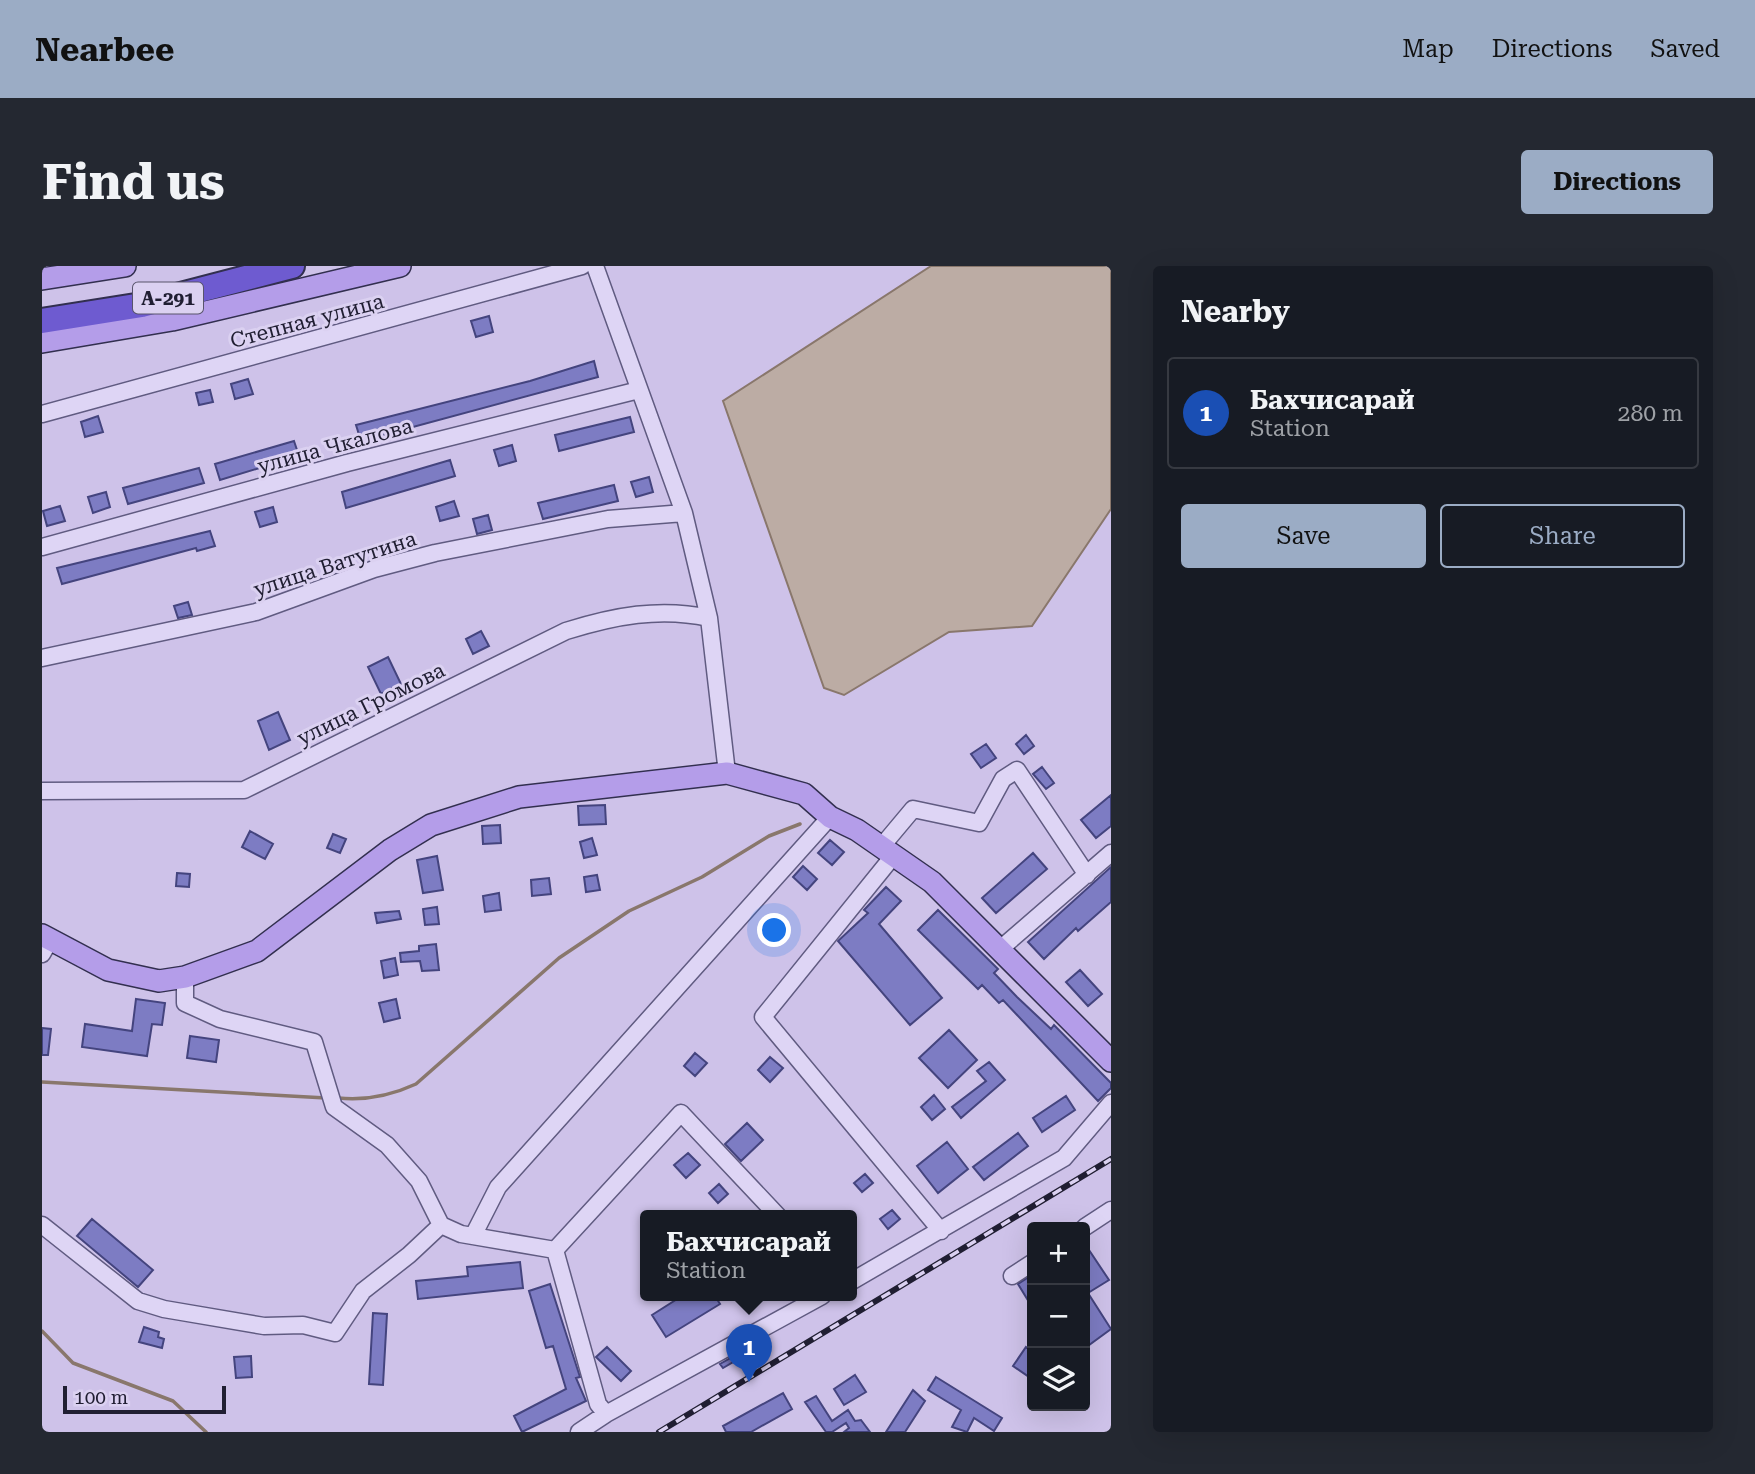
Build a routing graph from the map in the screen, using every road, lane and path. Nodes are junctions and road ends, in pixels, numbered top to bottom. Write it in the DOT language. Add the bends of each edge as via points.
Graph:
graph roads {
  1 [pos="125,266"];
  2 [pos="227,266"];
  3 [pos="292,266"];
  4 [pos="400,266"];
  5 [pos="582,266"];
  6 [pos="595,266"];
  7 [pos="42,279"];
  8 [pos="42,304"];
  9 [pos="42,321"];
  10 [pos="42,342"];
  11 [pos="639,390"];
  12 [pos="42,414"];
  13 [pos="684,513"];
  14 [pos="42,547"];
  15 [pos="709,618"];
  16 [pos="42,658"];
  17 [pos="727,773"];
  18 [pos="42,791"];
  19 [pos="830,817"];
  20 [pos="888,851"];
  21 [pos="1111,853"];
  22 [pos="1087,875"];
  23 [pos="45,943"];
  24 [pos="999,950"];
  25 [pos="185,977"];
  26 [pos="1111,1061"];
  27 [pos="1111,1103"];
  28 [pos="772,1210"];
  29 [pos="1111,1210"];
  30 [pos="1090,1224"];
  31 [pos="42,1225"];
  32 [pos="440,1225"];
  33 [pos="941,1231"];
  34 [pos="473,1236"];
  35 [pos="555,1250"];
  36 [pos="1027,1266"];
  37 [pos="1012,1276"];
  38 [pos="857,1278"];
  39 [pos="813,1301"];
  40 [pos="606,1414"];
  41 [pos="579,1432"];
  1 -- 7 [label="main road"];
  2 -- 8 [label="highway, А-291" via="138,289"];
  3 -- 9 [label="highway, А-291" via="142,305"];
  4 -- 10 [label="main road" via="172,320"];
  5 -- 12 [label="street, Степная улица"];
  6 -- 11 [label="street"];
  11 -- 13 [label="street"];
  11 -- 14 [label="street, улица Чкалова" via="347,463"];
  13 -- 15 [label="street"];
  13 -- 16 [label="street, улица Ватутина" via="608,519 435,553 374,569 256,612"];
  15 -- 17 [label="street"];
  15 -- 18 [label="street, улица Громова" via="684,613 608,617 566,631 244,790"];
  17 -- 19 [label="main road" via="804,794"];
  17 -- 25 [label="main road" via="519,797 431,825 390,850 257,951"];
  19 -- 20 [label="main road"];
  19 -- 34 [label="street" via="498,1188"];
  20 -- 22 [label="street" via="913,810 979,823 1003,779 1017,771"];
  20 -- 24 [label="main road" via="932,882"];
  20 -- 33 [label="street" via="764,1017"];
  21 -- 22 [label="street"];
  22 -- 24 [label="street"];
  23 -- 25 [label="main road" via="108,970 159,981"];
  24 -- 26 [label="main road"];
  25 -- 32 [label="street" via="185,1003 220,1019 314,1042 334,1107 387,1146 419,1181"];
  27 -- 33 [label="street" via="1064,1158"];
  28 -- 35 [label="street" via="681,1113"];
  29 -- 30 [label="street"];
  31 -- 32 [label="street" via="138,1301 264,1326 303,1325 335,1333 363,1291"];
  32 -- 34 [label="street"];
  33 -- 38 [label="street"];
  34 -- 35 [label="street"];
  35 -- 40 [label="street" via="598,1404"];
  36 -- 37 [label="street"];
  39 -- 40 [label="street"];
  40 -- 41 [label="street"];
}
